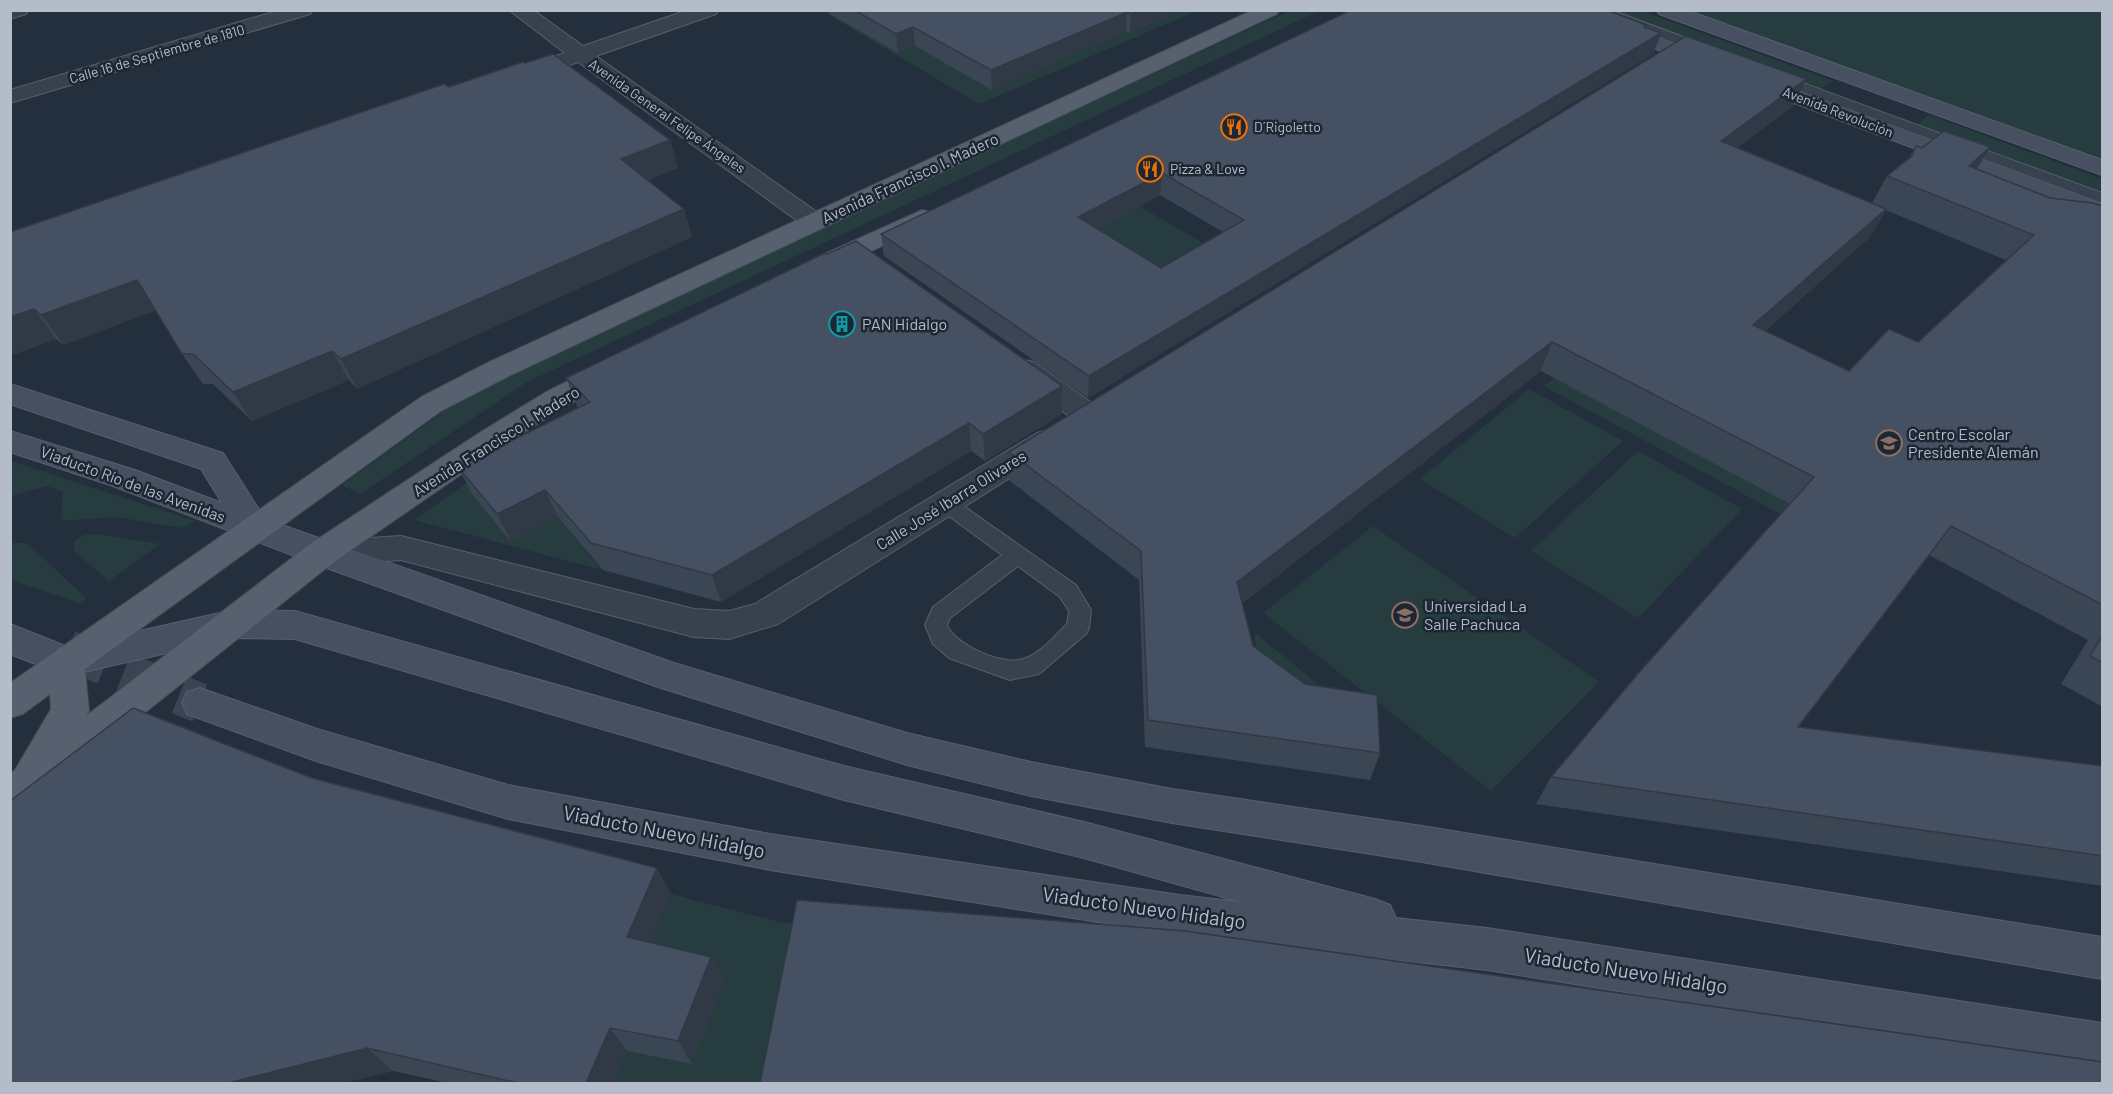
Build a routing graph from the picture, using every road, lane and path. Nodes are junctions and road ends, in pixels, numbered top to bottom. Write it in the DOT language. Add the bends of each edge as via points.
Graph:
graph roads {
  1 [pos="19,10"];
  2 [pos="303,10"];
  3 [pos="519,10"];
  4 [pos="709,10"];
  5 [pos="1270,10"];
  6 [pos="1574,10"];
  7 [pos="1598,10"];
  8 [pos="1666,10"];
  9 [pos="10,13"];
  10 [pos="1677,50"];
  11 [pos="580,54"];
  12 [pos="1722,56"];
  13 [pos="1646,69"];
  14 [pos="1755,69"];
  15 [pos="502,81"];
  16 [pos="10,97"];
  17 [pos="2103,168"];
  18 [pos="2103,198"];
  19 [pos="948,204"];
  20 [pos="2103,212"];
  21 [pos="815,222"];
  22 [pos="854,249"];
  23 [pos="883,270"];
  24 [pos="801,276"];
  25 [pos="1000,352"];
  26 [pos="631,362"];
  27 [pos="10,394"];
  28 [pos="10,441"];
  29 [pos="945,503"];
  30 [pos="254,528"];
  31 [pos="322,553"];
  32 [pos="1017,555"];
  33 [pos="233,624"];
  34 [pos="10,638"];
  35 [pos="66,662"];
  36 [pos="10,703"];
  37 [pos="200,703"];
  38 [pos="18,791"];
  39 [pos="1487,949"];
  40 [pos="2103,958"];
  41 [pos="2103,1046"];
  1 -- 9 [label="street"];
  2 -- 16 [label="street, Calle 16 de Septiembre de 1810"];
  3 -- 11 [label="street, Avenida General Felipe Ángeles"];
  4 -- 11 [label="street"];
  5 -- 21 [label="main road, Avenida Francisco I. Madero"];
  6 -- 10 [label="main road, Avenida Revolución"];
  7 -- 12 [label="lane"];
  8 -- 17 [label="main road"];
  10 -- 13 [label="street"];
  10 -- 20 [label="main road, Avenida Revolución"];
  11 -- 15 [label="street"];
  11 -- 21 [label="street, Avenida General Felipe Ángeles"];
  14 -- 18 [label="lane"];
  19 -- 22 [label="main road"];
  21 -- 30 [label="main road, Avenida Francisco I. Madero" via="431,404"];
  22 -- 23 [label="street"];
  22 -- 24 [label="main road"];
  25 -- 29 [label="street, Calle José Ibarra Olivares" via="1099,408"];
  26 -- 31 [label="main road, Avenida Francisco I. Madero" via="547,405"];
  27 -- 30 [label="main road, Viaducto Río de las Avenidas" via="212,461"];
  28 -- 30 [label="main road, Viaducto Río de las Avenidas" via="124,478"];
  29 -- 31 [label="street, Calle José Ibarra Olivares" via="766,614 729,625 694,623 401,548"];
  29 -- 32 [label="lane"];
  30 -- 31 [label="main road, Viaducto Río de las Avenidas"];
  30 -- 35 [label="main road, Avenida Francisco I. Madero"];
  31 -- 33 [label="main road, Avenida Francisco I. Madero"];
  31 -- 40 [label="main road" via="671,677 907,749 1031,779 1172,806"];
  32 -- 32 [label="lane" via="1068,591 1080,610 1078,628 1053,651 1031,667 1010,671 957,652 941,638 936,625 941,613"];
  33 -- 35 [label="main road"];
  33 -- 38 [label="main road, Avenida Francisco I. Madero"];
  33 -- 39 [label="main road" via="295,625 844,783 1084,840"];
  34 -- 35 [label="main road"];
  35 -- 36 [label="main road, Avenida Francisco I. Madero"];
  35 -- 38 [label="main road" via="70,711"];
  37 -- 39 [label="main road, Viaducto Nuevo Hidalgo" via="316,745 508,802 759,850 1180,915"];
  39 -- 41 [label="main road, Viaducto Nuevo Hidalgo"];
}
